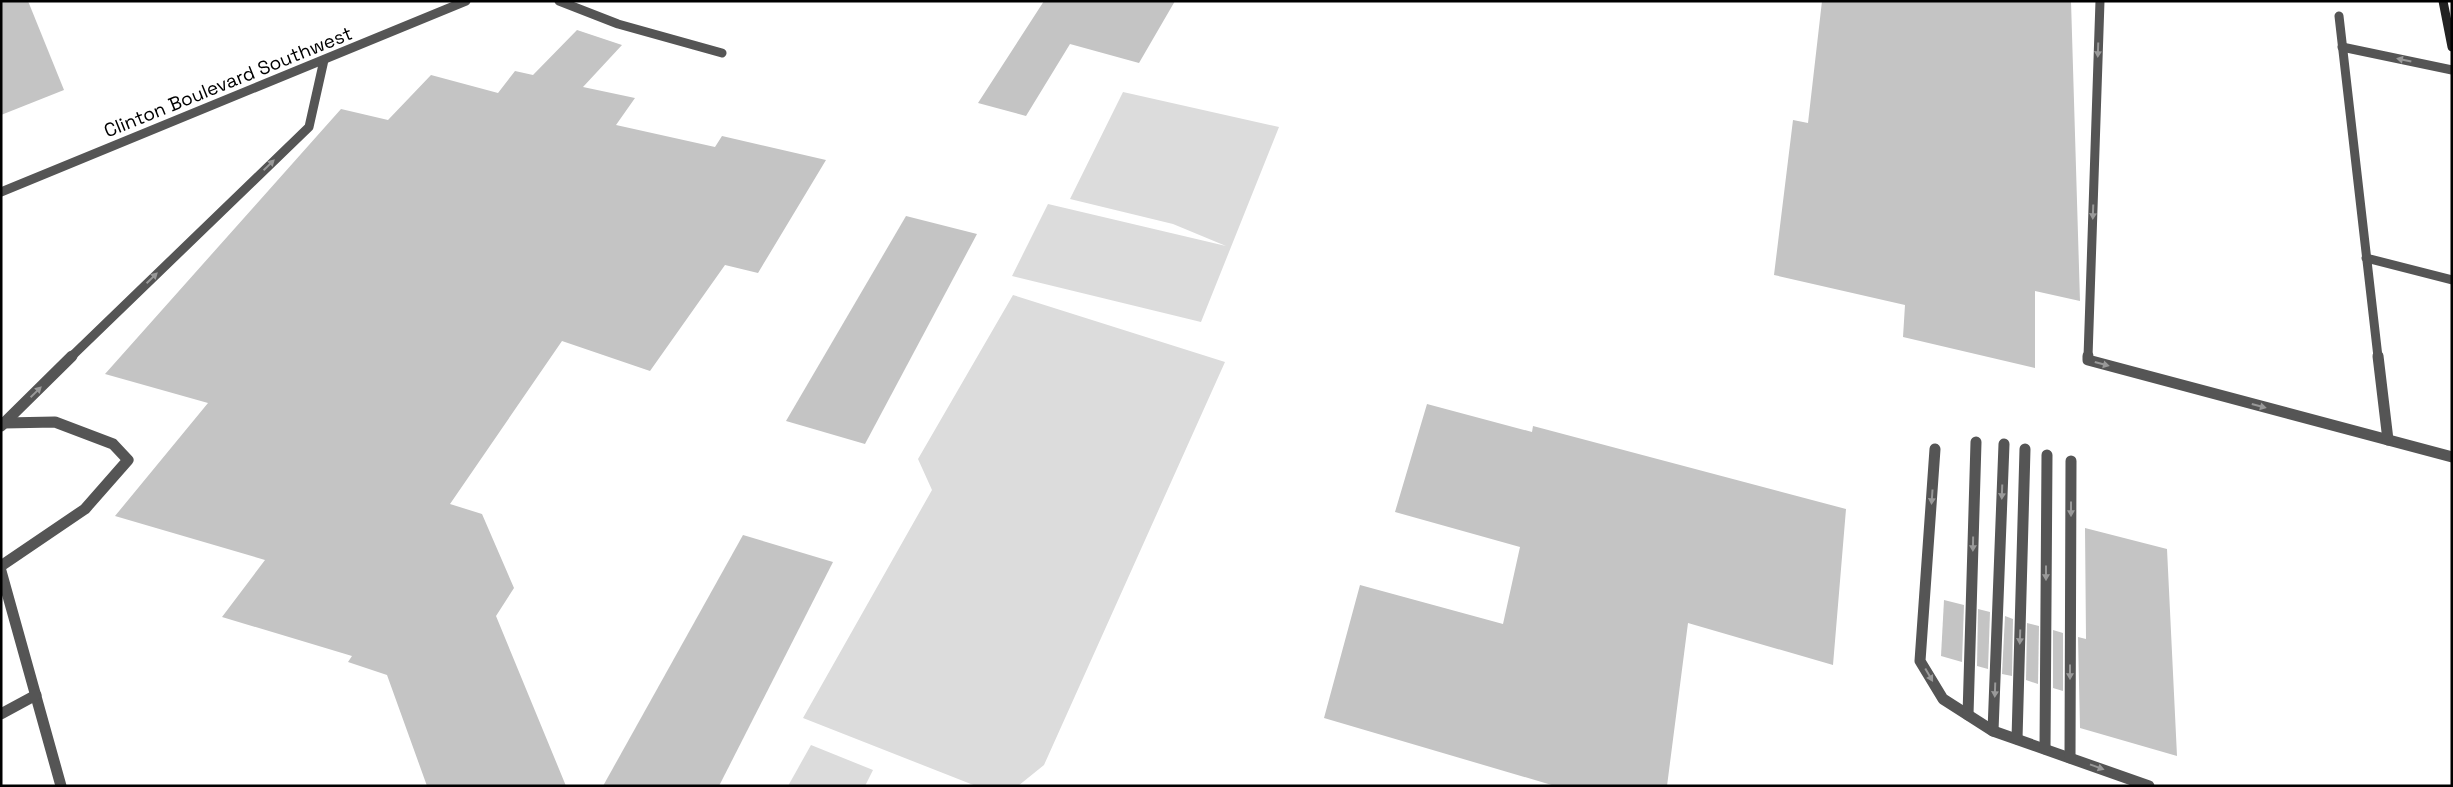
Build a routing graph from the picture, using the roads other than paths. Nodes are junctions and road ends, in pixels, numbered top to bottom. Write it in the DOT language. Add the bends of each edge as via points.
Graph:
graph roads {
  1 [pos="466,1"];
  2 [pos="559,1"];
  3 [pos="2100,1"];
  4 [pos="2443,1"];
  5 [pos="2339,16"];
  6 [pos="2342,47"];
  7 [pos="2452,47"];
  8 [pos="722,53"];
  9 [pos="324,60"];
  10 [pos="2452,70"];
  11 [pos="1,192"];
  12 [pos="2366,258"];
  13 [pos="2452,280"];
  14 [pos="3,424"];
  15 [pos="2388,440"];
  16 [pos="1976,442"];
  17 [pos="2004,444"];
  18 [pos="1935,449"];
  19 [pos="2025,449"];
  20 [pos="2047,455"];
  21 [pos="2452,457"];
  22 [pos="2071,460"];
  23 [pos="1,566"];
  24 [pos="1,571"];
  25 [pos="36,695"];
  26 [pos="1,714"];
  27 [pos="1968,715"];
  28 [pos="1993,731"];
  29 [pos="2017,739"];
  30 [pos="2045,749"];
  31 [pos="2070,758"];
  32 [pos="61,786"];
  33 [pos="2149,786"];
  1 -- 9 [label="street, Clinton Boulevard Southwest"];
  2 -- 8 [label="street" via="618,24"];
  3 -- 15 [label="street, one-way" via="2088,360"];
  4 -- 7 [label="main road"];
  5 -- 6 [label="street"];
  10 -- 6 [label="street, one-way"];
  6 -- 12 [label="street"];
  9 -- 11 [label="street, Clinton Boulevard Southwest"];
  14 -- 9 [label="street, one-way" via="309,128"];
  12 -- 13 [label="street"];
  12 -- 15 [label="street"];
  14 -- 23 [label="street" via="55,422 113,444 128,460 85,509"];
  15 -- 21 [label="street"];
  16 -- 27 [label="street, one-way"];
  17 -- 28 [label="street, one-way"];
  18 -- 27 [label="street, one-way" via="1920,661 1943,699"];
  19 -- 29 [label="street, one-way"];
  20 -- 30 [label="street, one-way"];
  22 -- 31 [label="street, one-way"];
  24 -- 25 [label="street"];
  25 -- 26 [label="street"];
  25 -- 32 [label="street"];
  27 -- 28 [label="street"];
  28 -- 29 [label="street"];
  29 -- 30 [label="street"];
  30 -- 31 [label="street"];
  31 -- 33 [label="street, one-way"];
}
